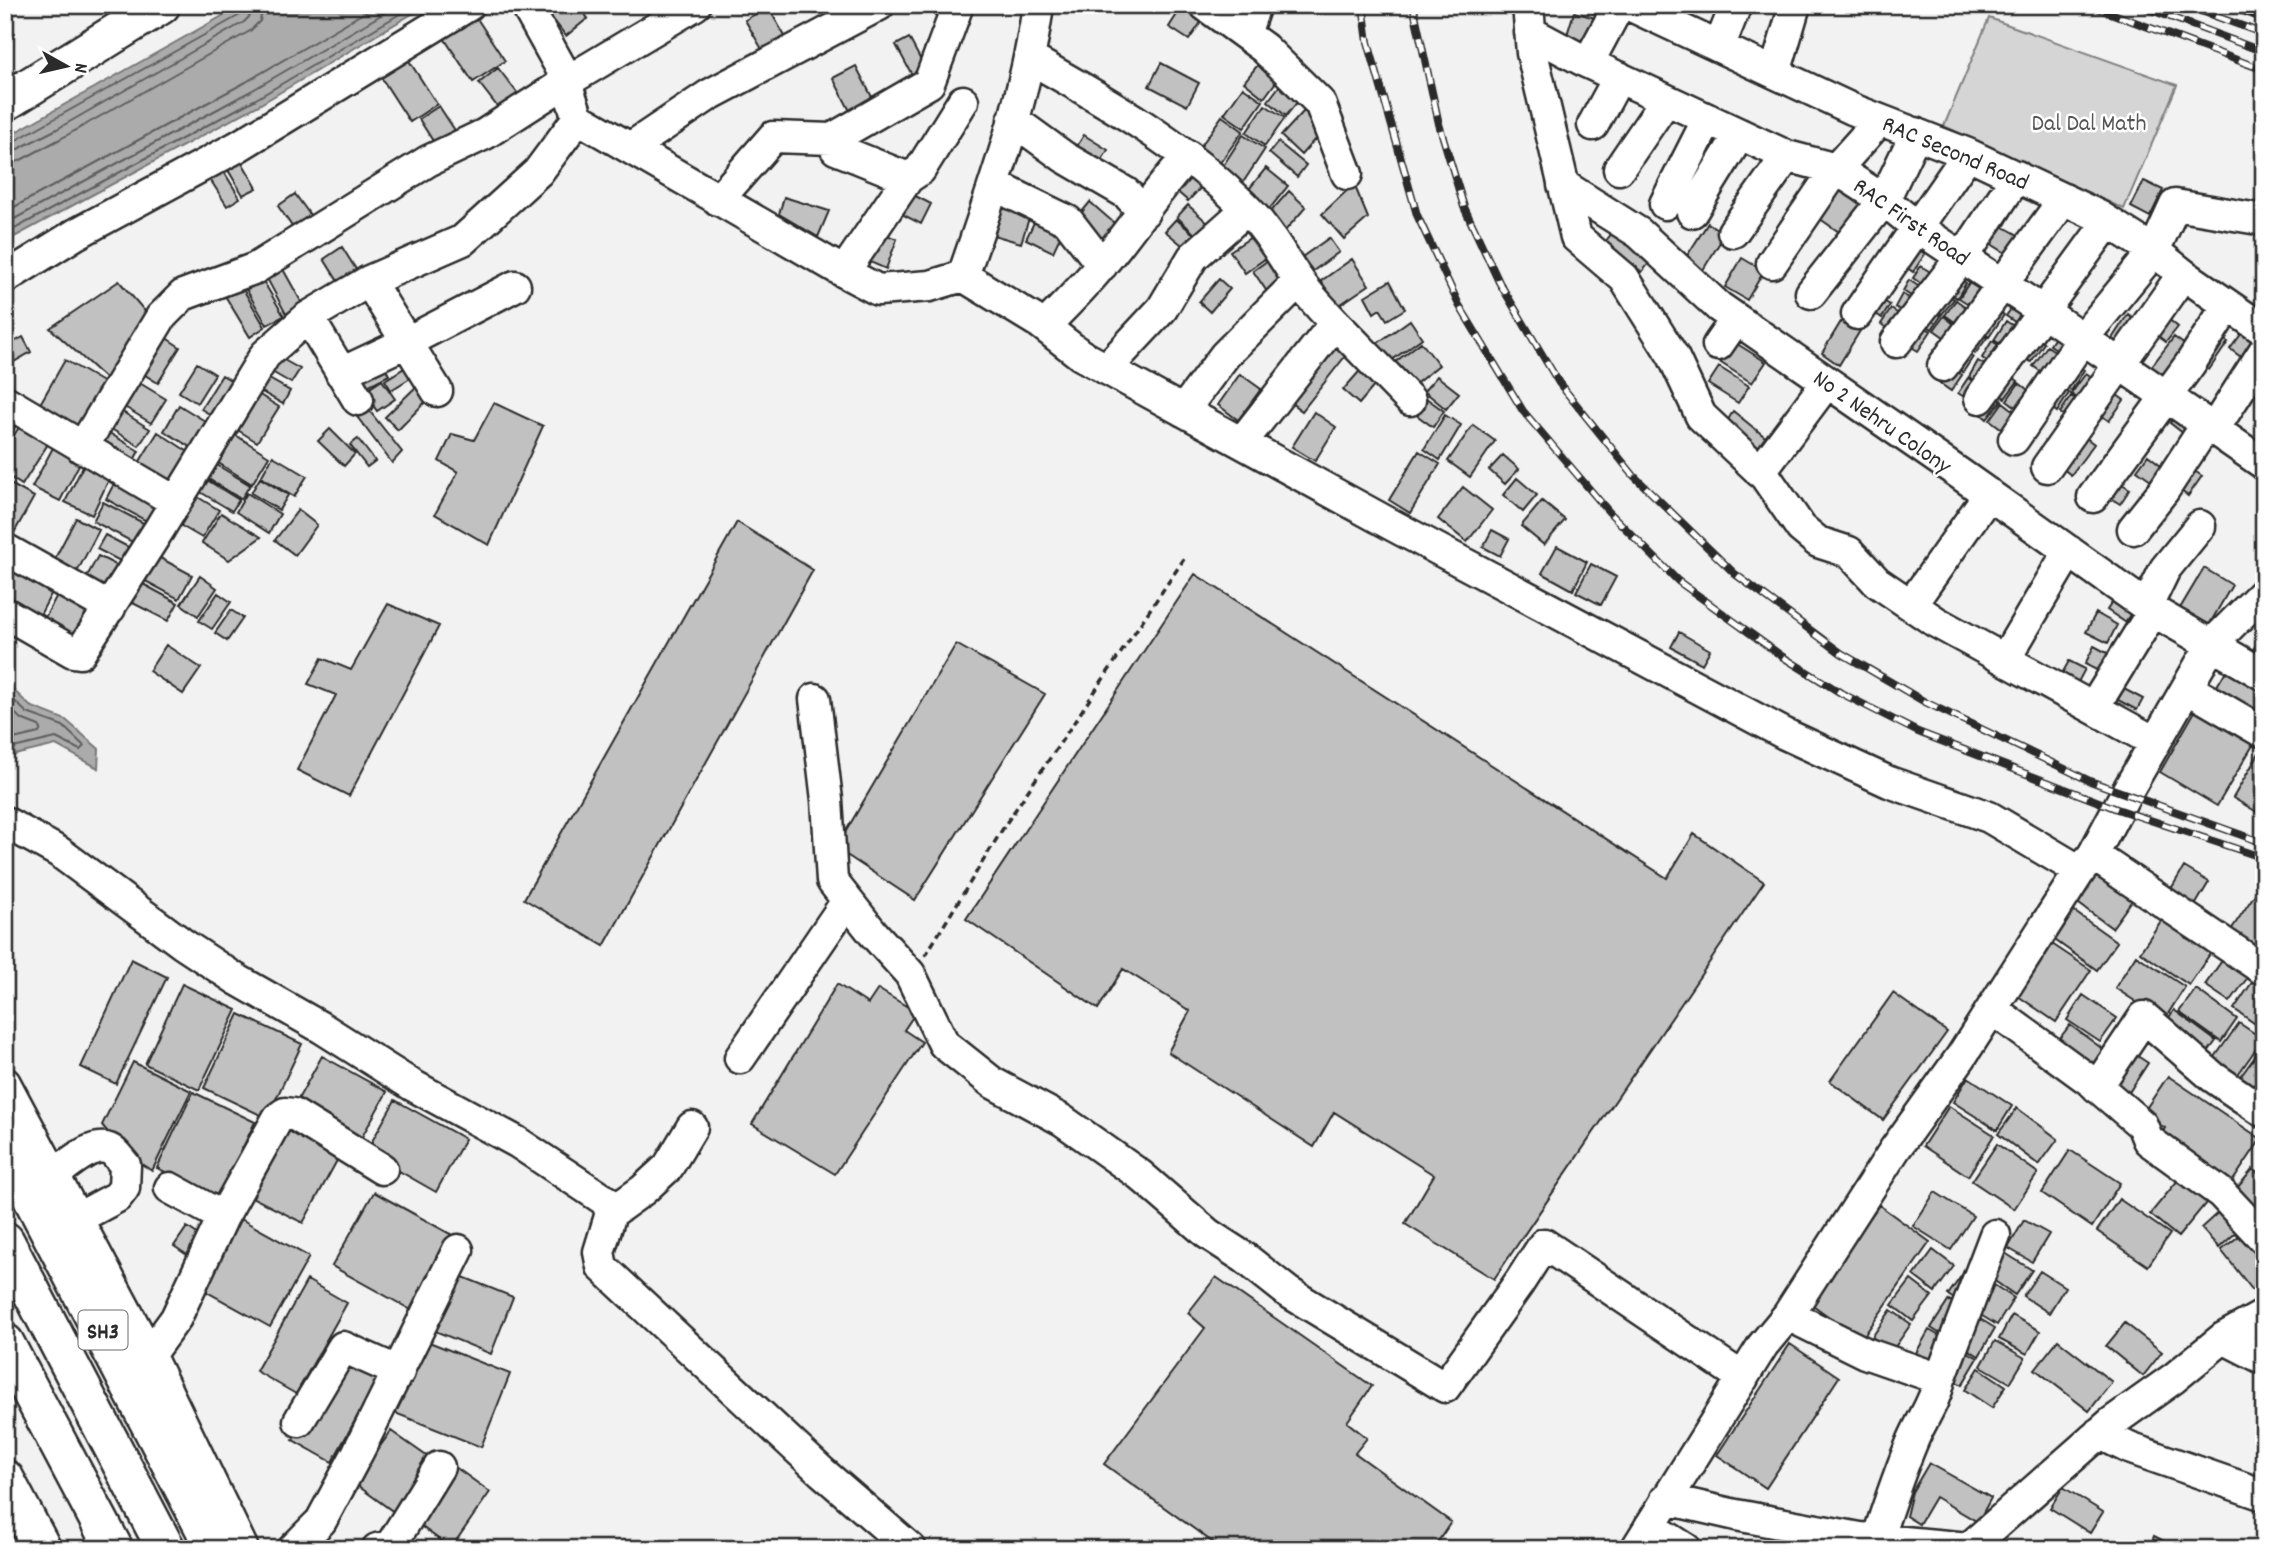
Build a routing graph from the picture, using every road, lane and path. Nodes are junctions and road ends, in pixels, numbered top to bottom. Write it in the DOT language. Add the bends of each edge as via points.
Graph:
graph roads {
  1 [pos="161,5"];
  2 [pos="469,5"];
  3 [pos="526,5"];
  4 [pos="695,5"];
  5 [pos="879,5"];
  6 [pos="958,5"];
  7 [pos="1038,5"];
  8 [pos="1205,5"];
  9 [pos="1255,5"];
  10 [pos="1736,5"];
  11 [pos="1795,5"];
  12 [pos="1631,6"];
  13 [pos="1681,16"];
  14 [pos="1529,19"];
  15 [pos="1245,34"];
  16 [pos="1719,47"];
  17 [pos="1029,58"];
  18 [pos="1588,63"];
  19 [pos="1775,73"];
  20 [pos="1619,78"];
  21 [pos="566,82"];
  22 [pos="1666,100"];
  23 [pos="963,101"];
  24 [pos="5,102"];
  25 [pos="578,118"];
  26 [pos="1708,119"];
  27 [pos="1013,120"];
  28 [pos="1880,120"];
  29 [pos="1593,125"];
  30 [pos="1916,133"];
  31 [pos="1740,134"];
  32 [pos="832,139"];
  33 [pos="630,148"];
  34 [pos="1968,155"];
  35 [pos="1188,156"];
  36 [pos="1787,156"];
  37 [pos="1619,169"];
  38 [pos="1836,169"];
  39 [pos="1347,174"];
  40 [pos="2017,176"];
  41 [pos="908,178"];
  42 [pos="994,185"];
  43 [pos="1563,185"];
  44 [pos="2064,199"];
  45 [pos="718,200"];
  46 [pos="1884,200"];
  47 [pos="1247,209"];
  48 [pos="1144,212"];
  49 [pos="2264,220"];
  50 [pos="2108,222"];
  51 [pos="1919,228"];
  52 [pos="1733,232"];
  53 [pos="2154,251"];
  54 [pos="1961,257"];
  55 [pos="1772,262"];
  56 [pos="1102,265"];
  57 [pos="844,272"];
  58 [pos="2183,274"];
  59 [pos="963,276"];
  60 [pos="5,278"];
  61 [pos="369,281"];
  62 [pos="1299,281"];
  63 [pos="2002,284"];
  64 [pos="515,286"];
  65 [pos="1811,293"];
  66 [pos="2228,305"];
  67 [pos="2042,311"];
  68 [pos="1857,314"];
  69 [pos="308,317"];
  70 [pos="1736,319"];
  71 [pos="1335,323"];
  72 [pos="1045,326"];
  73 [pos="2264,330"];
  74 [pos="2083,338"];
  75 [pos="407,342"];
  76 [pos="1896,342"];
  77 [pos="1718,345"];
  78 [pos="2264,351"];
  79 [pos="2119,365"];
  80 [pos="1943,366"];
  81 [pos="1106,369"];
  82 [pos="341,373"];
  83 [pos="1827,382"];
  84 [pos="437,391"];
  85 [pos="2165,396"];
  86 [pos="1980,398"];
  87 [pos="358,400"];
  88 [pos="1410,400"];
  89 [pos="5,401"];
  90 [pos="1183,411"];
  91 [pos="2210,427"];
  92 [pos="2014,439"];
  93 [pos="1242,442"];
  94 [pos="82,448"];
  95 [pos="2264,464"];
  96 [pos="2047,467"];
  97 [pos="1760,472"];
  98 [pos="1989,494"];
  99 [pos="2093,497"];
  100 [pos="176,502"];
  101 [pos="2200,526"];
  102 [pos="2133,528"];
  103 [pos="5,549"];
  104 [pos="2069,551"];
  105 [pos="1184,559"];
  106 [pos="2264,592"];
  107 [pos="1911,605"];
  108 [pos="110,608"];
  109 [pos="2150,609"];
  110 [pos="5,613"];
  111 [pos="2212,644"];
  112 [pos="2005,659"];
  113 [pos="2264,674"];
  114 [pos="2187,688"];
  115 [pos="815,699"];
  116 [pos="2094,707"];
  117 [pos="2261,732"];
  118 [pos="2155,742"];
  119 [pos="5,822"];
  120 [pos="2086,863"];
  121 [pos="847,901"];
  122 [pos="2264,970"];
  123 [pos="910,974"];
  124 [pos="1992,1009"];
  125 [pos="740,1058"];
  126 [pos="5,1083"];
  127 [pos="2097,1087"];
  128 [pos="2264,1112"];
  129 [pos="692,1127"];
  130 [pos="5,1146"];
  131 [pos="382,1169"];
  132 [pos="55,1174"];
  133 [pos="170,1188"];
  134 [pos="611,1213"];
  135 [pos="223,1217"];
  136 [pos="78,1218"];
  137 [pos="1995,1235"];
  138 [pos="2264,1239"];
  139 [pos="5,1241"];
  140 [pos="458,1250"];
  141 [pos="1788,1315"];
  142 [pos="2264,1315"];
  143 [pos="2223,1339"];
  144 [pos="5,1343"];
  145 [pos="149,1355"];
  146 [pos="2264,1359"];
  147 [pos="398,1371"];
  148 [pos="1744,1378"];
  149 [pos="1940,1379"];
  150 [pos="299,1421"];
  151 [pos="2099,1433"];
  152 [pos="439,1467"];
  153 [pos="5,1479"];
  154 [pos="2264,1495"];
  155 [pos="1667,1499"];
  156 [pos="1643,1538"];
  157 [pos="1877,1540"];
  158 [pos="1969,1548"];
  159 [pos="42,1549"];
  160 [pos="114,1549"];
  161 [pos="166,1549"];
  162 [pos="215,1549"];
  163 [pos="243,1549"];
  164 [pos="293,1549"];
  165 [pos="377,1549"];
  166 [pos="911,1549"];
  167 [pos="1686,1549"];
  1 -- 24 [label="main road"];
  2 -- 60 [label="street" via="237,148 76,234"];
  3 -- 21 [label="street"];
  4 -- 21 [label="street"];
  5 -- 33 [label="street" via="709,95"];
  6 -- 32 [label="street" via="929,83"];
  7 -- 17 [label="street"];
  8 -- 15 [label="street"];
  9 -- 15 [label="street"];
  10 -- 16 [label="street"];
  11 -- 19 [label="street"];
  12 -- 13 [label="street, RAC Second Road"];
  12 -- 18 [label="street"];
  13 -- 16 [label="street, RAC Second Road"];
  14 -- 18 [label="street, RAC First Road"];
  14 -- 43 [label="street" via="1532,53"];
  15 -- 39 [label="street" via="1320,103"];
  16 -- 19 [label="street, RAC Second Road"];
  17 -- 27 [label="street"];
  17 -- 35 [label="street" via="1099,97"];
  18 -- 20 [label="street, RAC First Road"];
  19 -- 28 [label="street, RAC Second Road"];
  20 -- 22 [label="street, RAC First Road"];
  20 -- 29 [label="street"];
  21 -- 25 [label="street"];
  21 -- 94 [label="street" via="256,268 183,295 161,317"];
  22 -- 26 [label="street, RAC First Road"];
  22 -- 37 [label="street"];
  23 -- 41 [label="street" via="920,170"];
  25 -- 33 [label="street"];
  25 -- 61 [label="street" via="538,172 463,240"];
  26 -- 31 [label="street, RAC First Road"];
  26 -- 31 [label="street" via="1678,208"];
  27 -- 42 [label="street"];
  27 -- 48 [label="street" via="1126,193"];
  28 -- 30 [label="street, RAC Second Road"];
  28 -- 38 [label="street"];
  30 -- 34 [label="street, RAC Second Road"];
  30 -- 46 [label="street"];
  31 -- 36 [label="street, RAC First Road"];
  32 -- 41 [label="street" via="836,149"];
  32 -- 45 [label="street" via="773,137"];
  33 -- 45 [label="street"];
  34 -- 40 [label="street, RAC Second Road"];
  34 -- 51 [label="street"];
  35 -- 47 [label="street"];
  35 -- 48 [label="street"];
  36 -- 38 [label="street, RAC First Road"];
  36 -- 52 [label="street"];
  38 -- 46 [label="street, RAC First Road"];
  38 -- 55 [label="street"];
  40 -- 44 [label="street, RAC Second Road"];
  40 -- 54 [label="street"];
  41 -- 57 [label="street"];
  42 -- 56 [label="street" via="1068,221"];
  42 -- 59 [label="street"];
  43 -- 70 [label="street, No 2 Nehru Colony" via="1639,233"];
  43 -- 97 [label="street" via="1576,237 1624,278 1673,356 1701,415"];
  44 -- 50 [label="street, RAC Second Road"];
  44 -- 63 [label="street"];
  45 -- 57 [label="street"];
  46 -- 51 [label="street, RAC First Road"];
  46 -- 65 [label="street"];
  47 -- 62 [label="street"];
  47 -- 81 [label="street" via="1193,257 1162,309"];
  48 -- 56 [label="street"];
  49 -- 53 [label="street" via="2175,205"];
  50 -- 53 [label="street, RAC Second Road"];
  50 -- 67 [label="street"];
  51 -- 54 [label="street, RAC First Road"];
  51 -- 68 [label="street"];
  53 -- 58 [label="street, RAC Second Road"];
  53 -- 74 [label="street"];
  54 -- 63 [label="street, RAC First Road"];
  54 -- 76 [label="street"];
  56 -- 72 [label="street"];
  57 -- 59 [label="street" via="878,290 930,286"];
  58 -- 66 [label="street, RAC Second Road"];
  58 -- 79 [label="street"];
  59 -- 72 [label="street"];
  61 -- 69 [label="street"];
  61 -- 75 [label="street"];
  62 -- 71 [label="street"];
  62 -- 90 [label="street" via="1225,355"];
  63 -- 67 [label="street, RAC First Road"];
  63 -- 80 [label="street"];
  64 -- 75 [label="street"];
  66 -- 73 [label="street, RAC Second Road"];
  66 -- 85 [label="street"];
  67 -- 74 [label="street, RAC First Road"];
  67 -- 86 [label="street"];
  69 -- 82 [label="street"];
  69 -- 100 [label="street" via="265,355"];
  70 -- 77 [label="street"];
  70 -- 83 [label="street, No 2 Nehru Colony"];
  71 -- 88 [label="street"];
  71 -- 93 [label="street"];
  72 -- 81 [label="street"];
  74 -- 79 [label="street, RAC First Road"];
  74 -- 92 [label="street"];
  75 -- 82 [label="street"];
  75 -- 84 [label="street"];
  78 -- 91 [label="street"];
  79 -- 85 [label="street, RAC First Road"];
  79 -- 96 [label="street"];
  81 -- 90 [label="street"];
  82 -- 87 [label="street"];
  83 -- 97 [label="street"];
  83 -- 98 [label="street, No 2 Nehru Colony"];
  85 -- 91 [label="street, RAC First Road"];
  85 -- 99 [label="street"];
  89 -- 94 [label="street"];
  90 -- 93 [label="street"];
  91 -- 95 [label="street, RAC First Road"];
  91 -- 102 [label="street"];
  93 -- 120 [label="street" via="1785,734 1889,782 1989,817"];
  94 -- 100 [label="street"];
  97 -- 107 [label="street" via="1801,528 1818,542 1849,552 1877,582"];
  98 -- 104 [label="street, No 2 Nehru Colony"];
  98 -- 107 [label="street"];
  100 -- 108 [label="street"];
  101 -- 109 [label="street" via="2165,569"];
  103 -- 108 [label="street"];
  104 -- 109 [label="street, No 2 Nehru Colony"];
  104 -- 112 [label="street"];
  105 -- 123 [label="path"];
  106 -- 111 [label="street"];
  107 -- 112 [label="street"];
  108 -- 110 [label="street" via="80,653"];
  109 -- 111 [label="street, No 2 Nehru Colony"];
  109 -- 116 [label="street"];
  111 -- 113 [label="street, No 2 Nehru Colony"];
  111 -- 114 [label="street"];
  112 -- 116 [label="street"];
  114 -- 117 [label="street"];
  114 -- 118 [label="street"];
  115 -- 121 [label="street" via="832,881"];
  116 -- 118 [label="street"];
  118 -- 120 [label="street"];
  119 -- 134 [label="street" via="59,852 236,979 517,1142 606,1201"];
  120 -- 122 [label="street"];
  120 -- 124 [label="street"];
  121 -- 123 [label="street"];
  121 -- 125 [label="street"];
  123 -- 148 [label="street" via="944,1044 993,1083 1062,1120 1140,1175 1287,1292 1445,1387 1544,1244"];
  124 -- 127 [label="street"];
  124 -- 141 [label="street"];
  126 -- 132 [label="street"];
  127 -- 128 [label="street" via="2144,1017 2213,1077"];
  127 -- 138 [label="street" via="2142,1125 2148,1140 2221,1193"];
  129 -- 134 [label="street" via="668,1167"];
  130 -- 162 [label="main road, SH3"];
  131 -- 135 [label="street" via="285,1113"];
  132 -- 136 [label="street"];
  132 -- 136 [label="street" via="90,1151 106,1147 125,1165 124,1188 117,1197"];
  133 -- 135 [label="street"];
  134 -- 166 [label="street" via="598,1252 602,1267"];
  135 -- 145 [label="street" via="176,1318"];
  136 -- 145 [label="street"];
  137 -- 149 [label="street"];
  139 -- 161 [label="main road"];
  140 -- 147 [label="street"];
  141 -- 148 [label="street"];
  141 -- 149 [label="street" via="1865,1353"];
  142 -- 143 [label="street"];
  143 -- 146 [label="street"];
  143 -- 151 [label="street"];
  144 -- 160 [label="main road"];
  145 -- 163 [label="street"];
  147 -- 150 [label="street" via="344,1347"];
  147 -- 164 [label="street" via="320,1521"];
  148 -- 155 [label="street"];
  149 -- 157 [label="street"];
  151 -- 154 [label="street"];
  151 -- 158 [label="street"];
  152 -- 165 [label="street" via="391,1545"];
  153 -- 159 [label="main road"];
  155 -- 156 [label="street"];
  155 -- 157 [label="street"];
  156 -- 167 [label="street"];
  157 -- 158 [label="street"];
}
